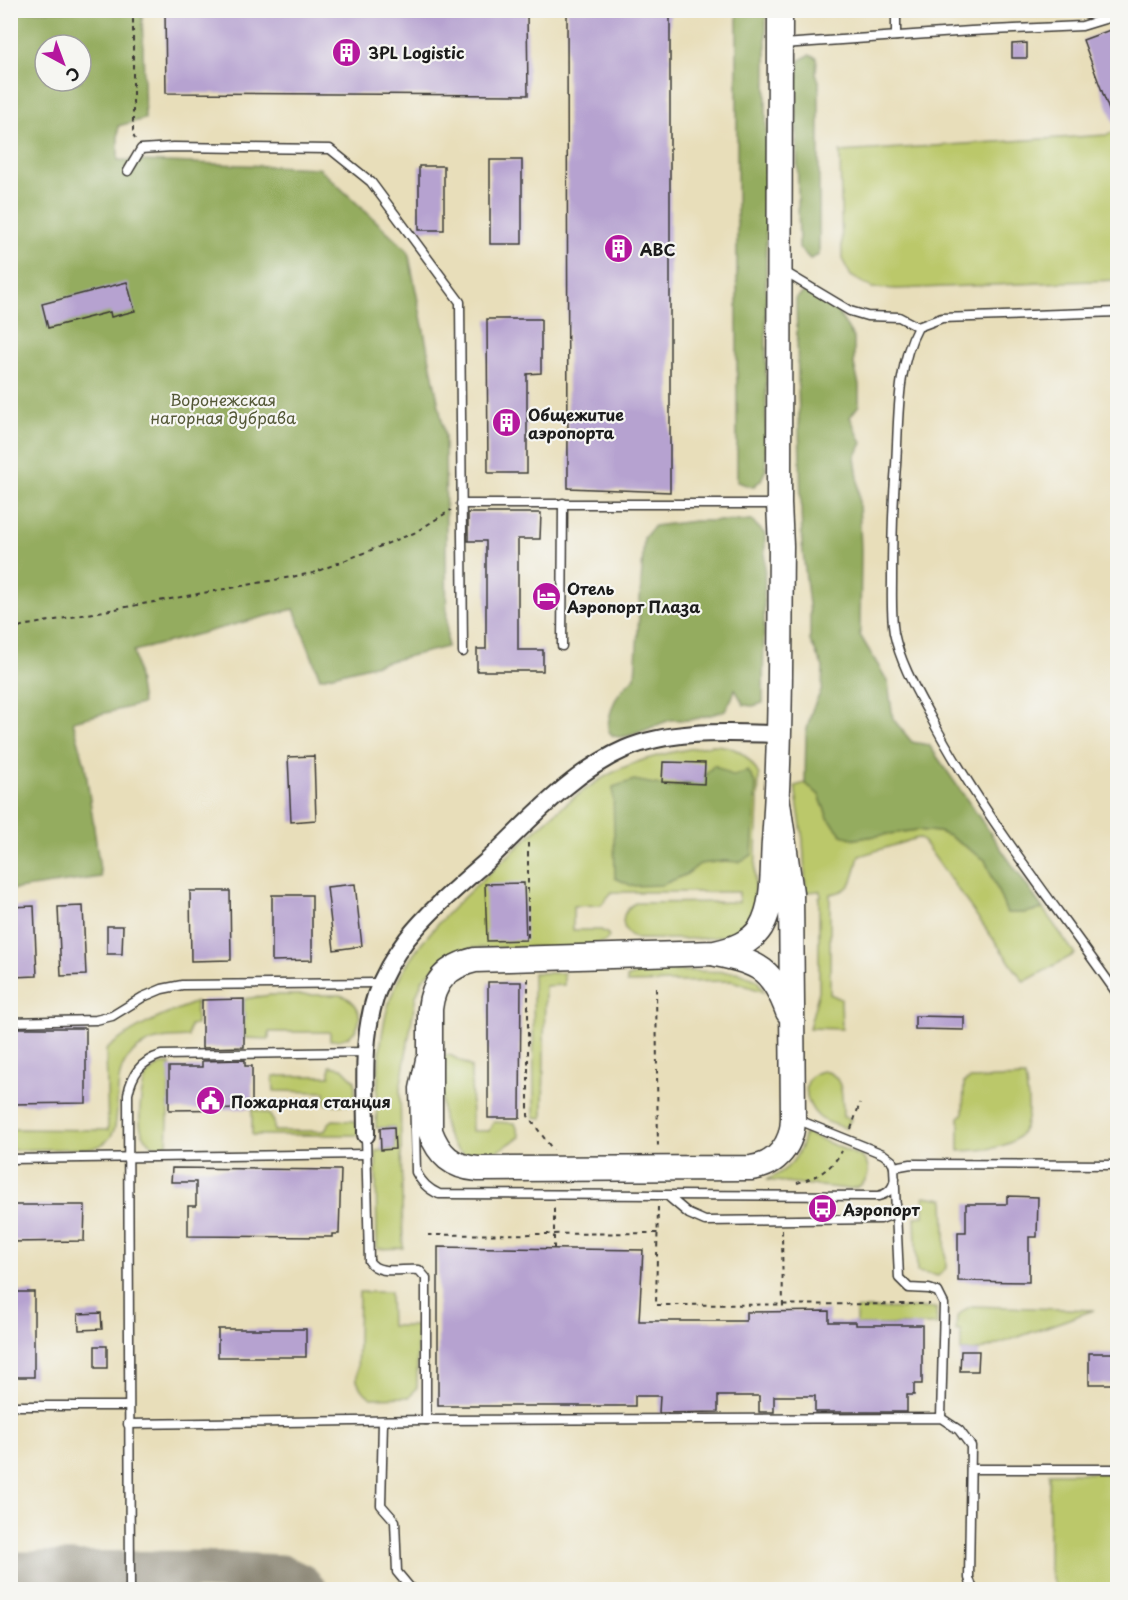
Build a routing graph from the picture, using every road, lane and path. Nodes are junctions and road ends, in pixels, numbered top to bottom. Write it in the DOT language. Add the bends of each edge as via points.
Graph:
graph roads {
  1 [pos="133,10"];
  2 [pos="780,10"];
  3 [pos="896,10"];
  4 [pos="1118,15"];
  5 [pos="896,36"];
  6 [pos="780,44"];
  7 [pos="141,149"];
  8 [pos="128,171"];
  9 [pos="780,270"];
  10 [pos="1118,312"];
  11 [pos="918,327"];
  12 [pos="563,503"];
  13 [pos="461,504"];
  14 [pos="779,504"];
  15 [pos="10,630"];
  16 [pos="562,646"];
  17 [pos="463,652"];
  18 [pos="778,734"];
  19 [pos="777,796"];
  20 [pos="528,842"];
  21 [pos="715,953"];
  22 [pos="528,958"];
  23 [pos="381,984"];
  24 [pos="656,988"];
  25 [pos="1118,995"];
  26 [pos="430,1009"];
  27 [pos="10,1022"];
  28 [pos="792,1023"];
  29 [pos="366,1053"];
  30 [pos="860,1103"];
  31 [pos="793,1118"];
  32 [pos="366,1135"];
  33 [pos="847,1139"];
  34 [pos="554,1152"];
  35 [pos="366,1154"];
  36 [pos="10,1159"];
  37 [pos="129,1159"];
  38 [pos="1118,1165"];
  39 [pos="894,1167"];
  40 [pos="658,1168"];
  41 [pos="895,1179"];
  42 [pos="659,1195"];
  43 [pos="781,1196"];
  44 [pos="896,1205"];
  45 [pos="782,1220"];
  46 [pos="658,1233"];
  47 [pos="428,1235"];
  48 [pos="944,1304"];
  49 [pos="783,1305"];
  50 [pos="783,1312"];
  51 [pos="10,1406"];
  52 [pos="128,1406"];
  53 [pos="941,1418"];
  54 [pos="426,1420"];
  55 [pos="382,1421"];
  56 [pos="128,1424"];
  57 [pos="971,1469"];
  58 [pos="1118,1469"];
  59 [pos="130,1590"];
  60 [pos="412,1590"];
  61 [pos="973,1590"];
  1 -- 7 [label="path" via="134,135"];
  2 -- 6 [label="main road"];
  3 -- 5 [label="lane"];
  4 -- 5 [label="lane" via="1082,27"];
  5 -- 6 [label="lane"];
  6 -- 9 [label="main road"];
  7 -- 8 [label="lane"];
  7 -- 13 [label="lane" via="330,149 371,182 459,302"];
  9 -- 11 [label="lane" via="850,311 899,317"];
  9 -- 14 [label="main road"];
  10 -- 11 [label="lane" via="942,318"];
  11 -- 25 [label="lane" via="907,349 900,394 892,610 896,641 920,697 968,783"];
  12 -- 13 [label="lane"];
  12 -- 14 [label="lane"];
  12 -- 16 [label="lane"];
  13 -- 15 [label="path" via="414,533 313,573"];
  13 -- 17 [label="lane"];
  14 -- 18 [label="main road"];
  18 -- 19 [label="main road"];
  18 -- 23 [label="street" via="689,735 639,744 608,758 567,786 422,923 400,949"];
  19 -- 21 [label="main road" via="767,915 752,938 734,949"];
  19 -- 28 [label="main road" via="791,893"];
  20 -- 22 [label="path"];
  21 -- 22 [label="main road"];
  21 -- 28 [label="main road" via="751,962 765,971 776,983"];
  22 -- 26 [label="main road" via="475,960 452,968 436,984"];
  22 -- 34 [label="path" via="528,1116"];
  23 -- 27 [label="lane" via="182,985 162,989 112,1016 96,1020"];
  23 -- 29 [label="street" via="372,1009"];
  24 -- 40 [label="path"];
  26 -- 40 [label="main road" via="430,1131 437,1148 453,1163 478,1169"];
  26 -- 42 [label="lane" via="414,1088 417,1172 429,1189 449,1196"];
  28 -- 31 [label="main road"];
  29 -- 32 [label="street"];
  29 -- 37 [label="lane" via="192,1054 152,1058 139,1068 130,1085"];
  30 -- 33 [label="path"];
  31 -- 33 [label="lane"];
  31 -- 40 [label="main road" via="785,1149 767,1164 751,1168"];
  32 -- 35 [label="lane"];
  33 -- 39 [label="lane" via="888,1156"];
  33 -- 43 [label="path" via="827,1171 797,1183 781,1184"];
  35 -- 37 [label="lane"];
  35 -- 54 [label="lane" via="370,1264 379,1269 418,1269 426,1278"];
  36 -- 37 [label="lane"];
  37 -- 52 [label="lane"];
  38 -- 39 [label="lane"];
  39 -- 41 [label="lane"];
  41 -- 43 [label="lane" via="891,1190 883,1195"];
  41 -- 44 [label="lane"];
  42 -- 43 [label="lane"];
  42 -- 45 [label="lane" via="674,1199 689,1214 705,1221"];
  42 -- 46 [label="path"];
  44 -- 45 [label="lane" via="891,1215 881,1220"];
  44 -- 48 [label="lane" via="901,1283 909,1288 933,1290"];
  45 -- 49 [label="path"];
  46 -- 47 [label="path"];
  46 -- 49 [label="path" via="656,1305"];
  48 -- 49 [label="path"];
  48 -- 53 [label="lane"];
  49 -- 50 [label="path"];
  51 -- 52 [label="lane"];
  52 -- 56 [label="lane"];
  53 -- 54 [label="lane"];
  53 -- 57 [label="lane" via="967,1438"];
  54 -- 55 [label="lane"];
  55 -- 56 [label="lane"];
  55 -- 60 [label="lane" via="381,1505 395,1521 397,1572"];
  56 -- 59 [label="lane"];
  57 -- 58 [label="lane"];
  57 -- 61 [label="lane" via="969,1578"];
}
